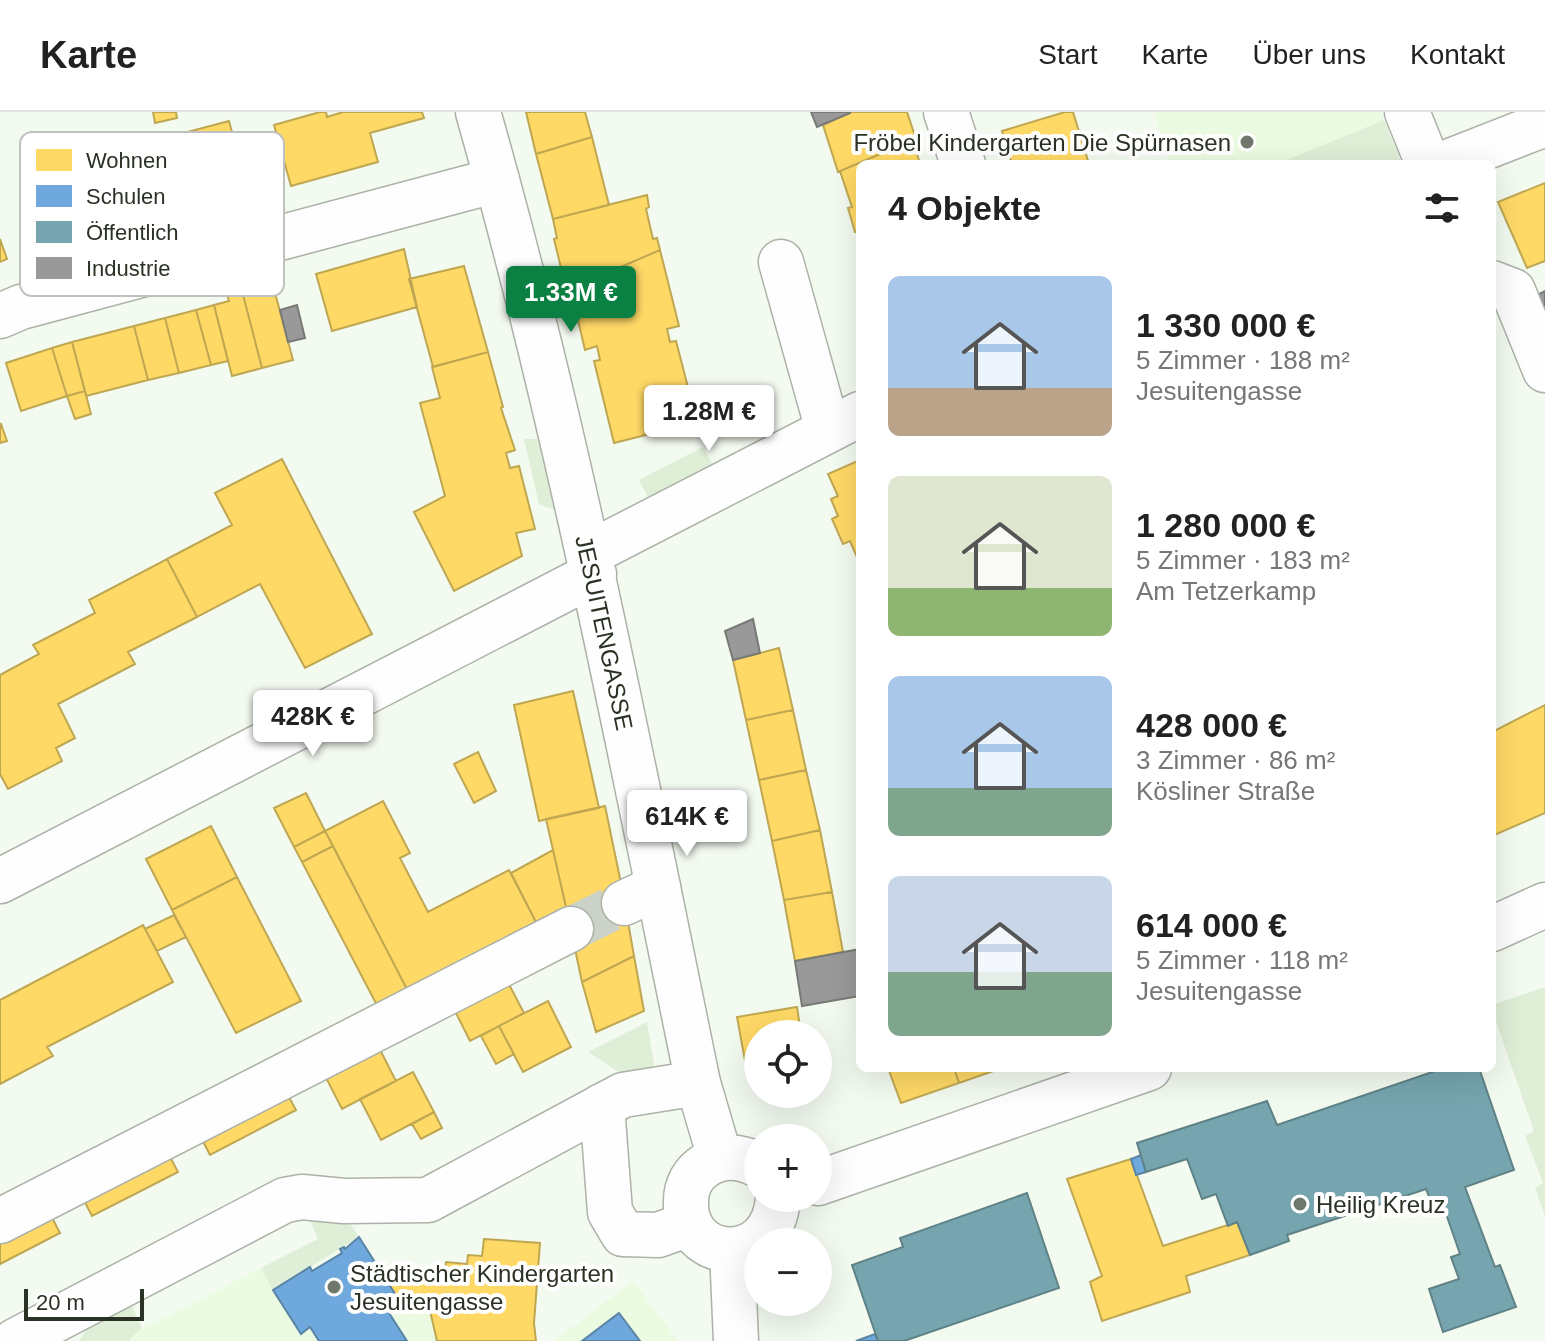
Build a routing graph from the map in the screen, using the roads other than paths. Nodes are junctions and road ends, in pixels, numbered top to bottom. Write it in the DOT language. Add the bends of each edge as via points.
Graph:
graph roads {
  1 [pos="478,112"];
  2 [pos="946,112"];
  3 [pos="1407,112"];
  4 [pos="1545,124"];
  5 [pos="962,160"];
  6 [pos="1426,160"];
  7 [pos="1453,160"];
  8 [pos="497,180"];
  9 [pos="284,237"];
  10 [pos="781,262"];
  11 [pos="1496,285"];
  12 [pos="62,296"];
  13 [pos="0,316"];
  14 [pos="1545,370"];
  15 [pos="844,422"];
  16 [pos="592,563"];
  17 [pos="0,881"];
  18 [pos="1545,905"];
  19 [pos="1496,927"];
  20 [pos="571,929"];
  21 [pos="1545,935"];
  22 [pos="1496,957"];
  23 [pos="1137,1072"];
  24 [pos="698,1083"];
  25 [pos="602,1106"];
  26 [pos="739,1162"];
  27 [pos="832,1178"];
  28 [pos="777,1212"];
  29 [pos="0,1221"];
  30 [pos="689,1224"];
  31 [pos="732,1250"];
  32 [pos="31,1337"];
  33 [pos="736,1341"];
  1 -- 8 [label="street, JESUITENGASSE"];
  2 -- 5 [label="street"];
  3 -- 6 [label="street"];
  4 -- 7 [label="street"];
  8 -- 9 [label="street"];
  8 -- 16 [label="street, JESUITENGASSE"];
  10 -- 15 [label="street"];
  11 -- 14 [label="street" via="1513,291"];
  12 -- 13 [label="street"];
  15 -- 16 [label="street"];
  16 -- 17 [label="street"];
  16 -- 24 [label="street, JESUITENGASSE" via="641,895"];
  18 -- 19 [label="street"];
  20 -- 29 [label="street"];
  21 -- 22 [label="street"];
  23 -- 27 [label="street"];
  24 -- 25 [label="street" via="623,1095"];
  24 -- 26 [label="street, JESUITENGASSE"];
  25 -- 30 [label="street" via="610,1212 623,1234 658,1235"];
  25 -- 32 [label="street" via="428,1200 285,1200"];
  26 -- 30 [label="street" via="704,1166 692,1177 686,1192"];
  28 -- 31 [label="street" via="761,1239"];
  30 -- 31 [label="street" via="712,1246"];
  31 -- 33 [label="street"];
}
